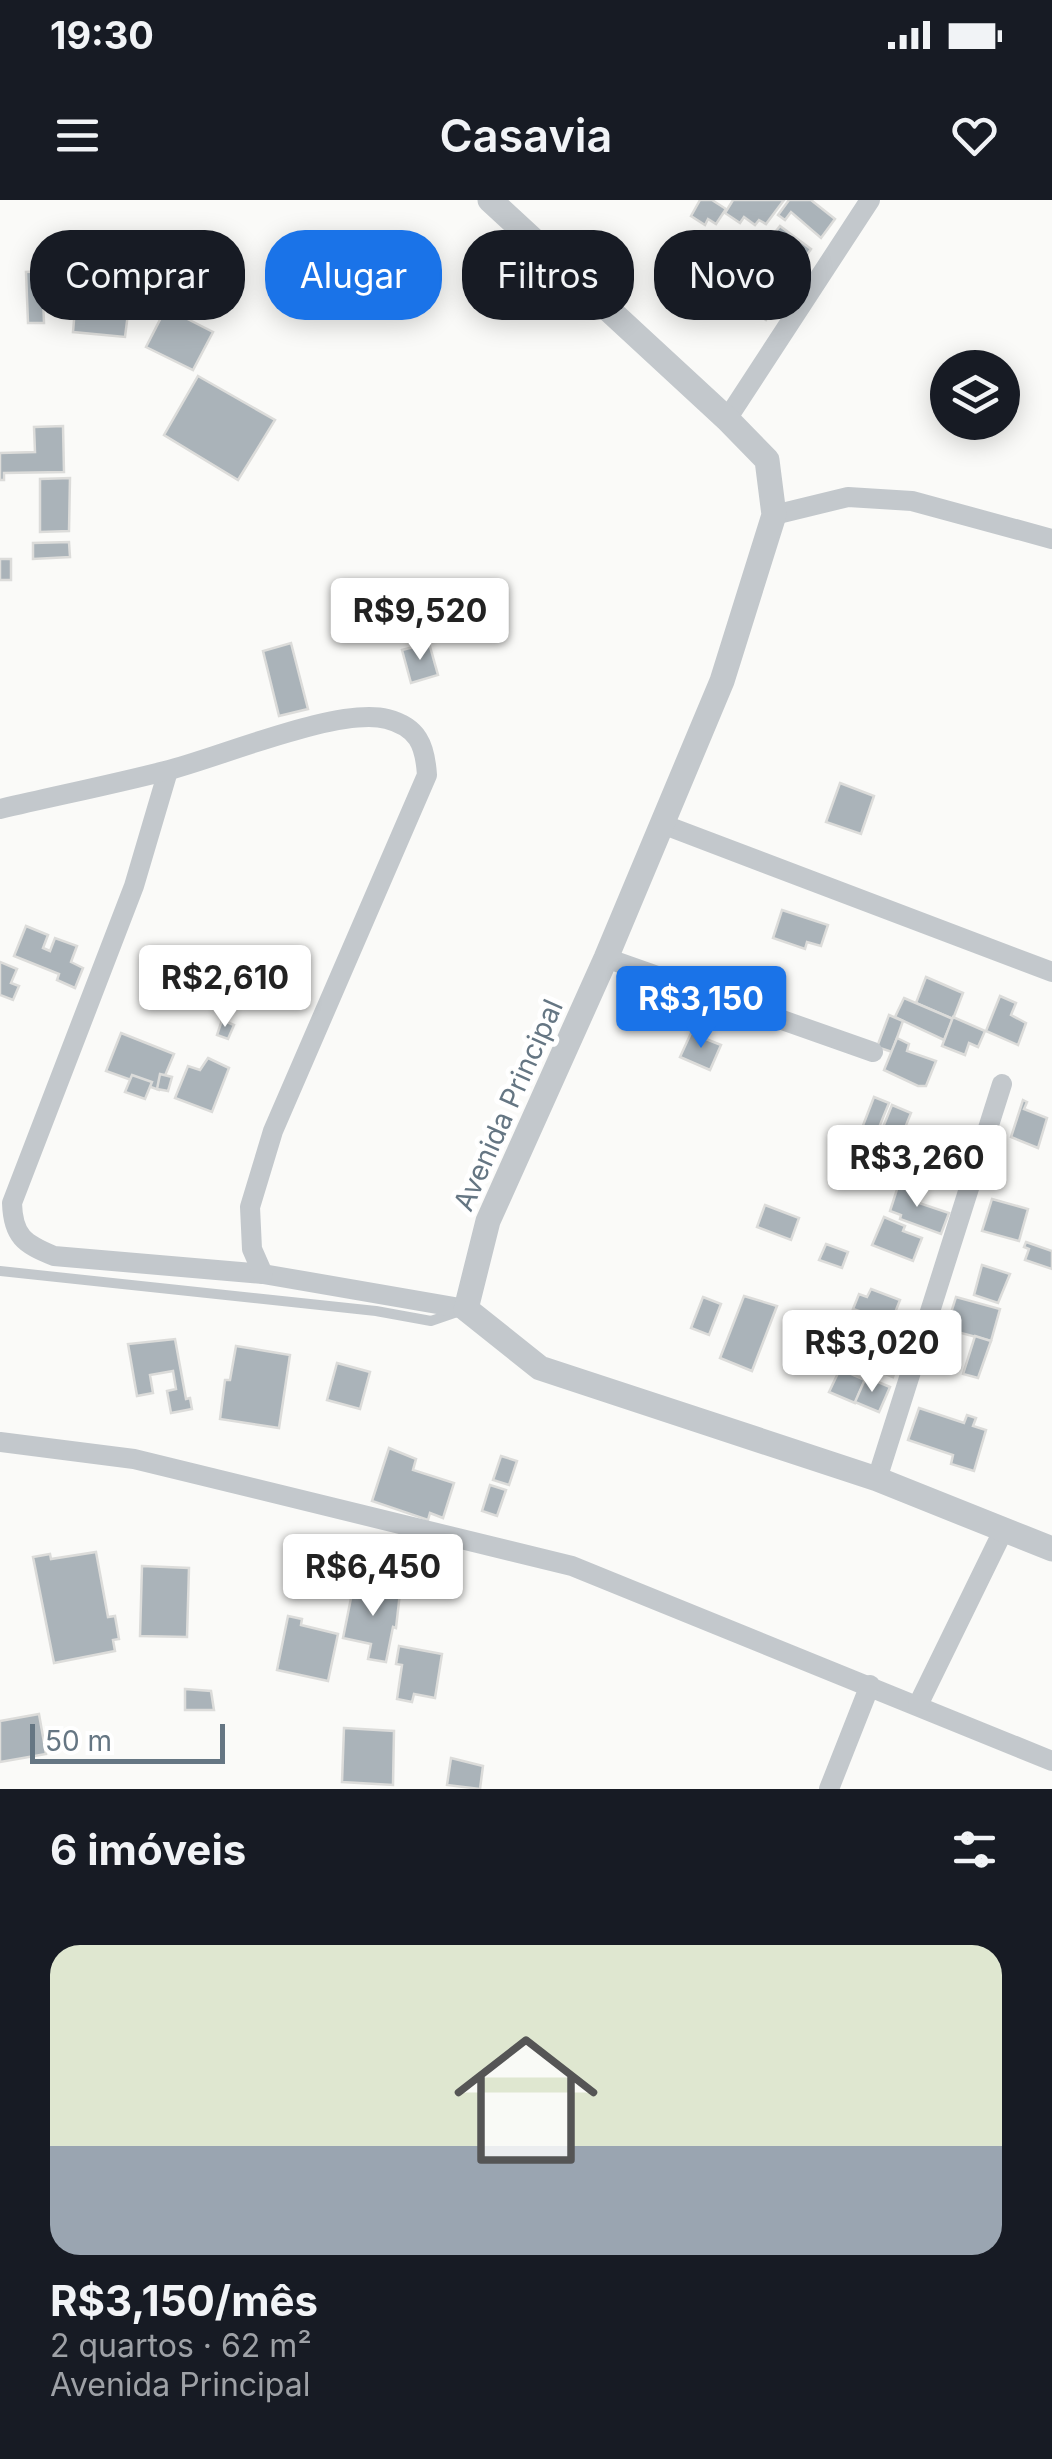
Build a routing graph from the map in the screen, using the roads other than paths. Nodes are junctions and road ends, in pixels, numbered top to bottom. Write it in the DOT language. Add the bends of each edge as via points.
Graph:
graph roads {
  1 [pos="490,200"];
  2 [pos="870,200"];
  3 [pos="727,419"];
  4 [pos="774,516"];
  5 [pos="1052,539"];
  6 [pos="168,770"];
  7 [pos="0,809"];
  8 [pos="662,824"];
  9 [pos="606,958"];
  10 [pos="1052,972"];
  11 [pos="873,1052"];
  12 [pos="1002,1084"];
  13 [pos="0,1270"];
  14 [pos="264,1274"];
  15 [pos="466,1309"];
  16 [pos="0,1442"];
  17 [pos="877,1479"];
  18 [pos="1004,1529"];
  19 [pos="1052,1549"];
  20 [pos="870,1686"];
  21 [pos="918,1705"];
  22 [pos="1052,1761"];
  23 [pos="828,1789"];
  1 -- 3 [label="street, Avenida Principal"];
  2 -- 3 [label="street"];
  3 -- 4 [label="street, Avenida Principal" via="767,460"];
  4 -- 5 [label="street" via="848,497 912,501"];
  4 -- 8 [label="street, Avenida Principal" via="722,681"];
  6 -- 7 [label="street"];
  6 -- 14 [label="street" via="134,886 12,1203 12,1226 31,1246 54,1256"];
  6 -- 14 [label="street" via="351,716 410,728 426,752 427,775 273,1131 250,1207 252,1250"];
  8 -- 9 [label="street, Avenida Principal"];
  8 -- 10 [label="street"];
  9 -- 11 [label="street"];
  9 -- 15 [label="street, Avenida Principal" via="488,1221"];
  12 -- 17 [label="street"];
  13 -- 15 [label="lane" via="431,1321"];
  14 -- 15 [label="street"];
  15 -- 17 [label="street" via="540,1368"];
  16 -- 20 [label="street" via="134,1459 572,1566"];
  17 -- 18 [label="street"];
  18 -- 19 [label="street"];
  18 -- 21 [label="street"];
  20 -- 21 [label="street"];
  20 -- 23 [label="street"];
  21 -- 22 [label="street"];
}
